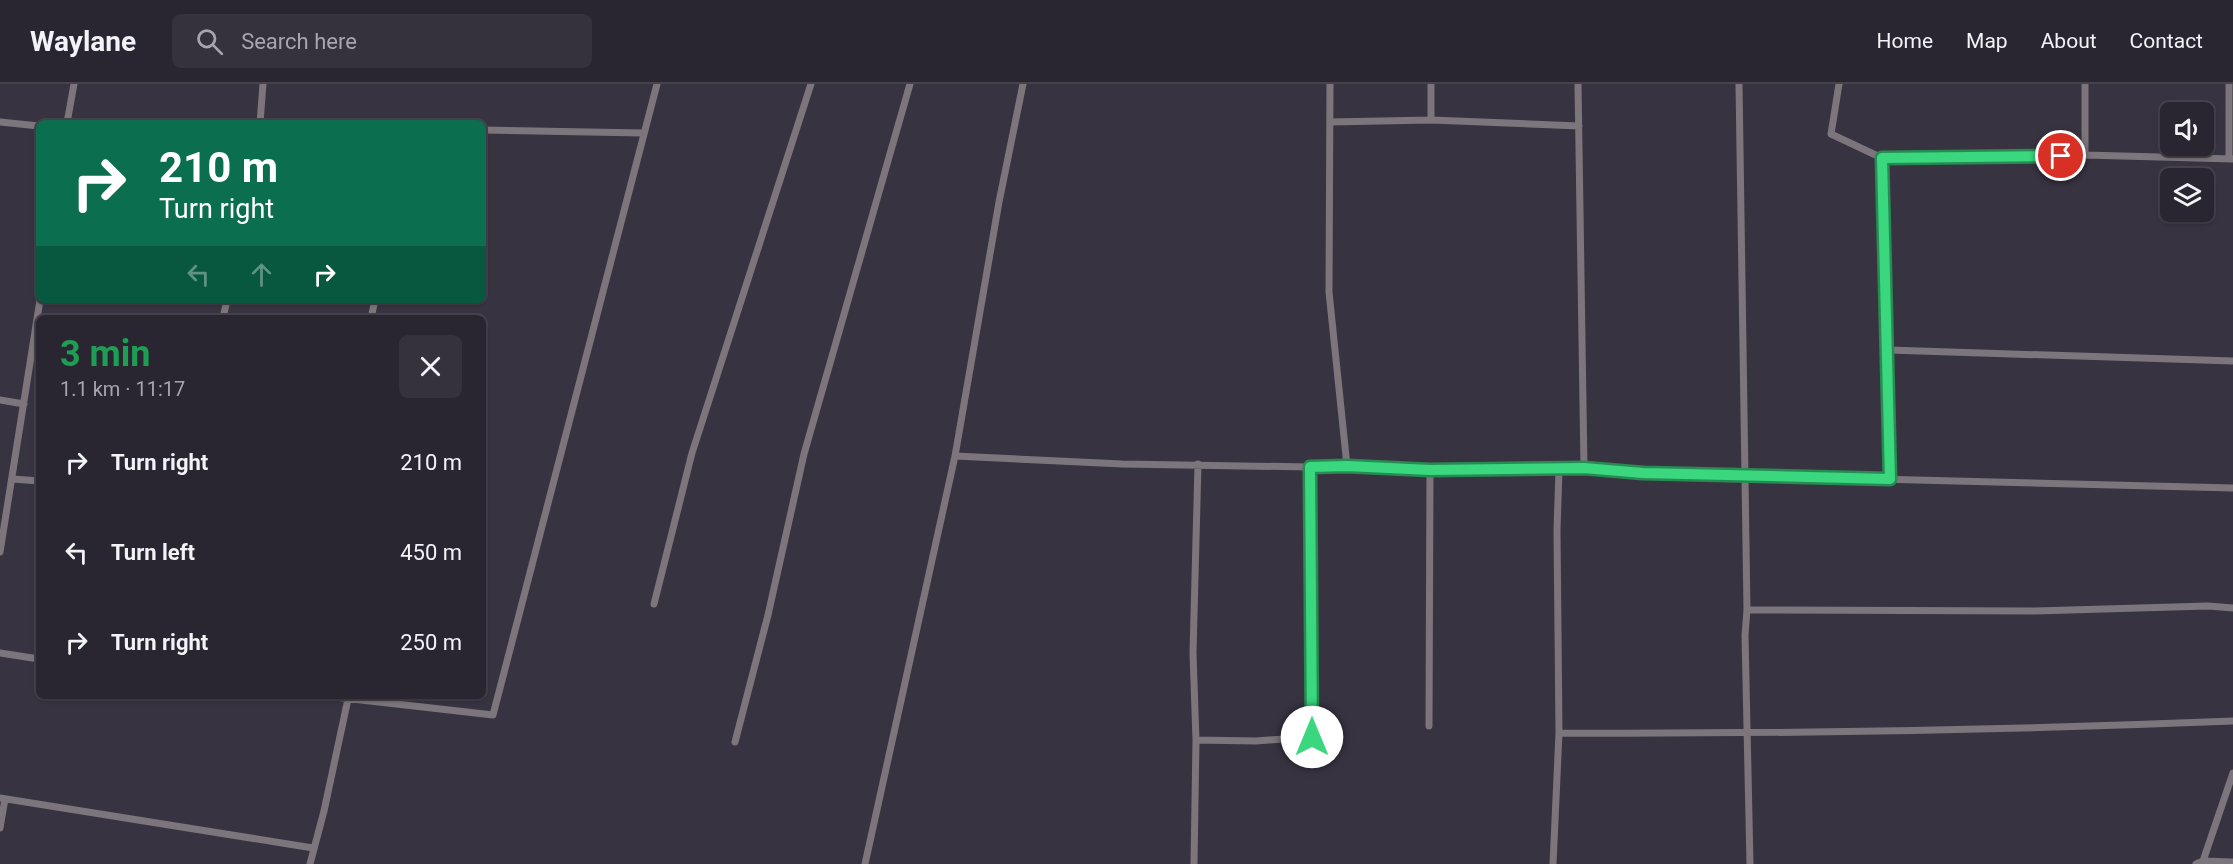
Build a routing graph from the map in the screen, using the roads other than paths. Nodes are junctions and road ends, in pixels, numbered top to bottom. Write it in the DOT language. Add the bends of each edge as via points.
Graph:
graph roads {
  1 [pos="74,84"];
  2 [pos="263,84"];
  3 [pos="657,84"];
  4 [pos="811,84"];
  5 [pos="910,84"];
  6 [pos="1330,84"];
  7 [pos="1431,84"];
  8 [pos="1578,84"];
  9 [pos="1739,84"];
  10 [pos="1839,84"];
  11 [pos="2085,84"];
  12 [pos="2229,84"];
  13 [pos="1024,85"];
  14 [pos="68,120"];
  15 [pos="260,120"];
  16 [pos="1431,120"];
  17 [pos="1330,122"];
  18 [pos="0,123"];
  19 [pos="36,126"];
  20 [pos="1579,126"];
  21 [pos="486,130"];
  22 [pos="643,133"];
  23 [pos="2085,155"];
  24 [pos="1882,158"];
  25 [pos="2231,159"];
  26 [pos="36,326"];
  27 [pos="1888,350"];
  28 [pos="2233,361"];
  29 [pos="0,400"];
  30 [pos="24,404"];
  31 [pos="955,456"];
  32 [pos="1198,464"];
  33 [pos="1347,466"];
  34 [pos="1310,467"];
  35 [pos="1584,468"];
  36 [pos="1430,470"];
  37 [pos="1559,470"];
  38 [pos="1745,476"];
  39 [pos="13,479"];
  40 [pos="1890,479"];
  41 [pos="36,481"];
  42 [pos="2233,488"];
  43 [pos="0,552"];
  44 [pos="654,604"];
  45 [pos="2233,608"];
  46 [pos="1747,610"];
  47 [pos="0,653"];
  48 [pos="36,659"];
  49 [pos="348,699"];
  50 [pos="2233,721"];
  51 [pos="1429,726"];
  52 [pos="1559,733"];
  53 [pos="1747,734"];
  54 [pos="1196,740"];
  55 [pos="735,742"];
  56 [pos="2233,773"];
  57 [pos="3,799"];
  58 [pos="0,828"];
  59 [pos="313,848"];
  60 [pos="2233,862"];
  61 [pos="2200,863"];
  62 [pos="310,864"];
  63 [pos="865,864"];
  64 [pos="1194,864"];
  65 [pos="1553,864"];
  66 [pos="1750,864"];
  1 -- 14 [label="street"];
  2 -- 15 [label="street"];
  3 -- 22 [label="street"];
  4 -- 44 [label="street" via="692,453"];
  5 -- 55 [label="street" via="804,454"];
  6 -- 17 [label="street"];
  7 -- 16 [label="street"];
  8 -- 20 [label="street"];
  9 -- 38 [label="street"];
  10 -- 24 [label="street" via="1831,134"];
  11 -- 23 [label="street"];
  12 -- 25 [label="street"];
  13 -- 31 [label="street" via="999,202"];
  16 -- 17 [label="street"];
  16 -- 20 [label="street"];
  17 -- 33 [label="street" via="1329,292"];
  18 -- 19 [label="street"];
  20 -- 35 [label="street"];
  21 -- 22 [label="street"];
  22 -- 49 [label="street" via="493,715"];
  23 -- 24 [label="street"];
  23 -- 25 [label="street"];
  24 -- 27 [label="street"];
  26 -- 30 [label="street"];
  27 -- 28 [label="street"];
  27 -- 40 [label="street"];
  29 -- 30 [label="street"];
  30 -- 39 [label="street"];
  31 -- 32 [label="street"];
  31 -- 63 [label="street"];
  32 -- 34 [label="street"];
  32 -- 54 [label="street" via="1192,653"];
  33 -- 34 [label="street"];
  33 -- 36 [label="street"];
  34 -- 54 [label="street" via="1312,737"];
  35 -- 37 [label="street"];
  35 -- 38 [label="street"];
  36 -- 37 [label="street"];
  36 -- 51 [label="street"];
  37 -- 52 [label="street"];
  38 -- 40 [label="street"];
  38 -- 46 [label="street"];
  39 -- 41 [label="street"];
  39 -- 43 [label="street"];
  40 -- 42 [label="street"];
  45 -- 46 [label="street"];
  46 -- 53 [label="street"];
  47 -- 48 [label="street"];
  49 -- 59 [label="street"];
  50 -- 53 [label="street"];
  52 -- 53 [label="street"];
  52 -- 65 [label="street"];
  53 -- 66 [label="street"];
  54 -- 64 [label="street"];
  56 -- 61 [label="street"];
  57 -- 58 [label="street"];
  57 -- 59 [label="street"];
  59 -- 62 [label="street"];
  60 -- 61 [label="street"];
}
